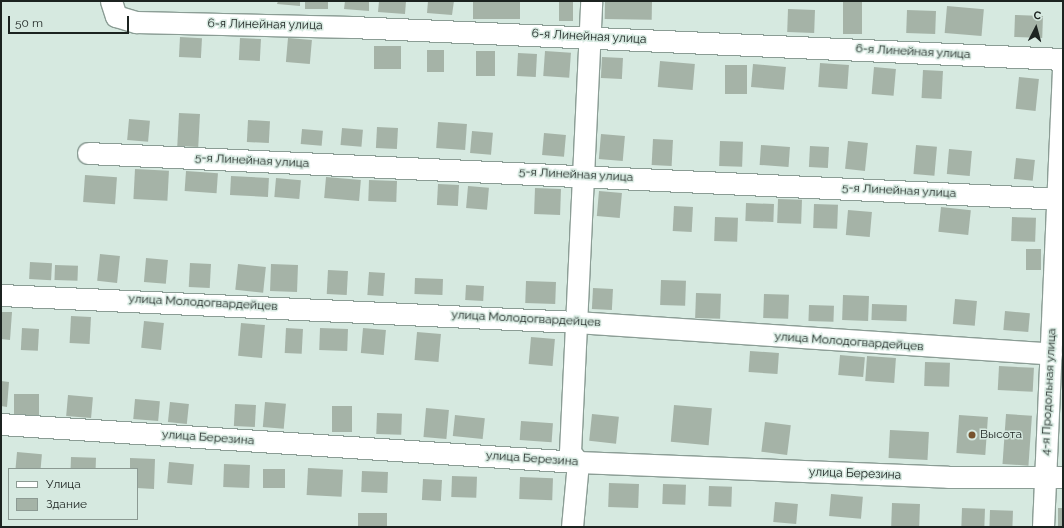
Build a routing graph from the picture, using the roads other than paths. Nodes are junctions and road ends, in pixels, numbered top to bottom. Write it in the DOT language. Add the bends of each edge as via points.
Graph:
graph roads {
  1 [pos="591,1"];
  2 [pos="113,8"];
  3 [pos="590,38"];
  4 [pos="1063,59"];
  5 [pos="1063,65"];
  6 [pos="88,153"];
  7 [pos="582,175"];
  8 [pos="1060,199"];
  9 [pos="1,295"];
  10 [pos="575,322"];
  11 [pos="1051,354"];
  12 [pos="1,424"];
  13 [pos="578,462"];
  14 [pos="1054,477"];
  15 [pos="572,527"];
  16 [pos="1043,527"];
  1 -- 3 [label="street"];
  2 -- 3 [label="street, 6-я Линейная улица" via="136,22 352,27"];
  3 -- 4 [label="street, 6-я Линейная улица"];
  3 -- 7 [label="street"];
  5 -- 8 [label="street, 4-я Продольная улица"];
  6 -- 7 [label="street, 5-я Линейная улица"];
  7 -- 8 [label="street, 5-я Линейная улица"];
  7 -- 10 [label="street"];
  8 -- 11 [label="street, 4-я Продольная улица"];
  9 -- 10 [label="street, улица Молодогвардейцев"];
  10 -- 11 [label="street, улица Молодогвардейцев"];
  10 -- 13 [label="street" via="570,452"];
  11 -- 14 [label="street, 4-я Продольная улица"];
  12 -- 13 [label="street, улица Березина"];
  13 -- 14 [label="street, улица Березина" via="948,478"];
  13 -- 15 [label="street"];
  14 -- 16 [label="street, 4-я Продольная улица"];
}
